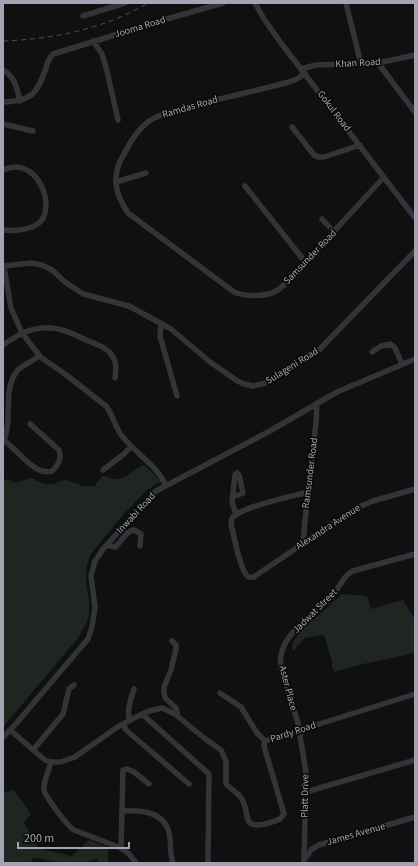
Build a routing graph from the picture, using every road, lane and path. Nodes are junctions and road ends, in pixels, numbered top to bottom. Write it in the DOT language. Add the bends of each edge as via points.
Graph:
graph roads {
  1 [pos="125,3"];
  2 [pos="223,3"];
  3 [pos="255,3"];
  4 [pos="346,3"];
  5 [pos="83,16"];
  6 [pos="93,41"];
  7 [pos="415,55"];
  8 [pos="378,63"];
  9 [pos="361,64"];
  10 [pos="3,70"];
  11 [pos="303,71"];
  12 [pos="20,101"];
  13 [pos="3,102"];
  14 [pos="415,112"];
  15 [pos="118,120"];
  16 [pos="3,124"];
  17 [pos="292,127"];
  18 [pos="33,131"];
  19 [pos="360,145"];
  20 [pos="3,170"];
  21 [pos="146,173"];
  22 [pos="384,177"];
  23 [pos="116,182"];
  24 [pos="245,186"];
  25 [pos="125,209"];
  26 [pos="415,218"];
  27 [pos="322,219"];
  28 [pos="3,230"];
  29 [pos="334,232"];
  30 [pos="415,251"];
  31 [pos="306,262"];
  32 [pos="3,267"];
  33 [pos="161,324"];
  34 [pos="22,333"];
  35 [pos="3,345"];
  36 [pos="372,352"];
  37 [pos="39,356"];
  38 [pos="415,359"];
  39 [pos="402,364"];
  40 [pos="115,378"];
  41 [pos="177,396"];
  42 [pos="317,403"];
  43 [pos="30,424"];
  44 [pos="4,440"];
  45 [pos="131,446"];
  46 [pos="102,470"];
  47 [pos="166,486"];
  48 [pos="415,489"];
  49 [pos="308,492"];
  50 [pos="233,497"];
  51 [pos="236,515"];
  52 [pos="303,543"];
  53 [pos="107,544"];
  54 [pos="140,546"];
  55 [pos="415,554"];
  56 [pos="172,641"];
  57 [pos="284,647"];
  58 [pos="74,685"];
  59 [pos="134,689"];
  60 [pos="220,693"];
  61 [pos="415,694"];
  62 [pos="142,714"];
  63 [pos="178,716"];
  64 [pos="130,720"];
  65 [pos="123,724"];
  66 [pos="10,730"];
  67 [pos="298,730"];
  68 [pos="3,737"];
  69 [pos="265,741"];
  70 [pos="33,750"];
  71 [pos="415,760"];
  72 [pos="51,762"];
  73 [pos="149,784"];
  74 [pos="189,784"];
  75 [pos="306,792"];
  76 [pos="122,811"];
  77 [pos="415,817"];
  78 [pos="304,843"];
  79 [pos="314,847"];
  80 [pos="121,848"];
  81 [pos="304,861"];
  82 [pos="136,863"];
  83 [pos="173,863"];
  84 [pos="208,863"];
  1 -- 5 [label="street"];
  2 -- 6 [label="street, Jooma Road"];
  3 -- 11 [label="street, Gokul Road"];
  4 -- 9 [label="street"];
  6 -- 12 [label="street, Jooma Road" via="56,52 50,57 36,92"];
  6 -- 15 [label="street" via="105,66"];
  7 -- 8 [label="street, Khan Road"];
  8 -- 9 [label="street, Khan Road"];
  8 -- 14 [label="street"];
  9 -- 11 [label="street, Khan Road" via="316,65"];
  10 -- 12 [label="street" via="16,84"];
  11 -- 19 [label="street, Gokul Road"];
  11 -- 23 [label="street, Ramdas Road" via="297,79 289,82 168,113 149,121 138,132 120,161 116,170"];
  12 -- 13 [label="street"];
  16 -- 18 [label="street"];
  17 -- 19 [label="street" via="318,157"];
  19 -- 22 [label="street, Gokul Road"];
  20 -- 28 [label="street" via="16,167 34,174 42,187 45,206 39,223 19,230"];
  21 -- 23 [label="street"];
  22 -- 26 [label="street, Gokul Road"];
  22 -- 29 [label="street, Samsunder Road"];
  23 -- 25 [label="street, Ramdas Road"];
  24 -- 31 [label="street"];
  25 -- 31 [label="street, Samsunder Road" via="201,268 240,294 256,296 277,290"];
  27 -- 29 [label="street"];
  29 -- 31 [label="street, Samsunder Road"];
  30 -- 33 [label="street, Sulageni Road" via="318,351 259,385 253,386 236,380"];
  32 -- 33 [label="street, Sulageni Road" via="31,263 42,265 83,294 129,306"];
  32 -- 34 [label="street" via="10,308"];
  33 -- 41 [label="street" via="160,336"];
  34 -- 35 [label="street"];
  34 -- 37 [label="street"];
  34 -- 40 [label="street" via="41,328 61,329 103,346 116,363"];
  36 -- 39 [label="street" via="390,344 395,348"];
  37 -- 44 [label="street" via="20,368 11,384"];
  37 -- 45 [label="street" via="106,406 120,433"];
  38 -- 39 [label="street, Inwabi Road"];
  39 -- 42 [label="street, Inwabi Road"];
  42 -- 47 [label="street, Inwabi Road"];
  42 -- 49 [label="street, Ramsunder Road"];
  43 -- 44 [label="street" via="61,454 58,464 52,471 34,467"];
  45 -- 46 [label="street"];
  45 -- 47 [label="street" via="154,468"];
  47 -- 53 [label="street, Inwabi Road" via="152,495"];
  48 -- 52 [label="street, Alexandra Avenue" via="362,505"];
  49 -- 51 [label="street" via="259,504"];
  49 -- 52 [label="street, Ramsunder Road"];
  50 -- 51 [label="street"];
  51 -- 52 [label="street, Alexandra Avenue" via="231,524 242,568 248,577 254,577"];
  53 -- 54 [label="street" via="117,546 128,532 134,530 141,534"];
  53 -- 66 [label="street, Inwabi Road" via="93,567 91,584 95,607 88,639"];
  55 -- 57 [label="street, Jadwat Street" via="350,572 329,600 296,628"];
  56 -- 63 [label="street" via="176,645 176,650 164,694 176,708"];
  57 -- 67 [label="street, Aster Place" via="280,665"];
  58 -- 70 [label="street" via="69,689 63,714"];
  59 -- 64 [label="street" via="128,708"];
  60 -- 69 [label="street" via="241,707"];
  61 -- 67 [label="street, Pardy Road"];
  62 -- 63 [label="street" via="162,708"];
  62 -- 64 [label="street"];
  62 -- 84 [label="street" via="209,774"];
  63 -- 69 [label="street, Pardy Road" via="221,750 226,761 226,784 240,797 248,820 255,826 280,819 284,814 264,746"];
  64 -- 65 [label="street"];
  65 -- 72 [label="street" via="75,757"];
  65 -- 74 [label="street" via="126,730"];
  66 -- 68 [label="street, Inwabi Road"];
  66 -- 70 [label="street"];
  67 -- 69 [label="street, Pardy Road"];
  67 -- 75 [label="street, Platt Drive" via="306,774"];
  70 -- 72 [label="street"];
  71 -- 75 [label="street"];
  72 -- 80 [label="street" via="44,790 68,826"];
  73 -- 76 [label="street" via="134,772 124,769"];
  75 -- 78 [label="street, Platt Drive"];
  76 -- 80 [label="street"];
  76 -- 83 [label="street" via="145,811 159,817 168,830"];
  77 -- 79 [label="street, James Avenue"];
  78 -- 79 [label="street"];
  78 -- 81 [label="street, Platt Drive"];
  79 -- 81 [label="street, James Avenue"];
  80 -- 82 [label="street"];
}
